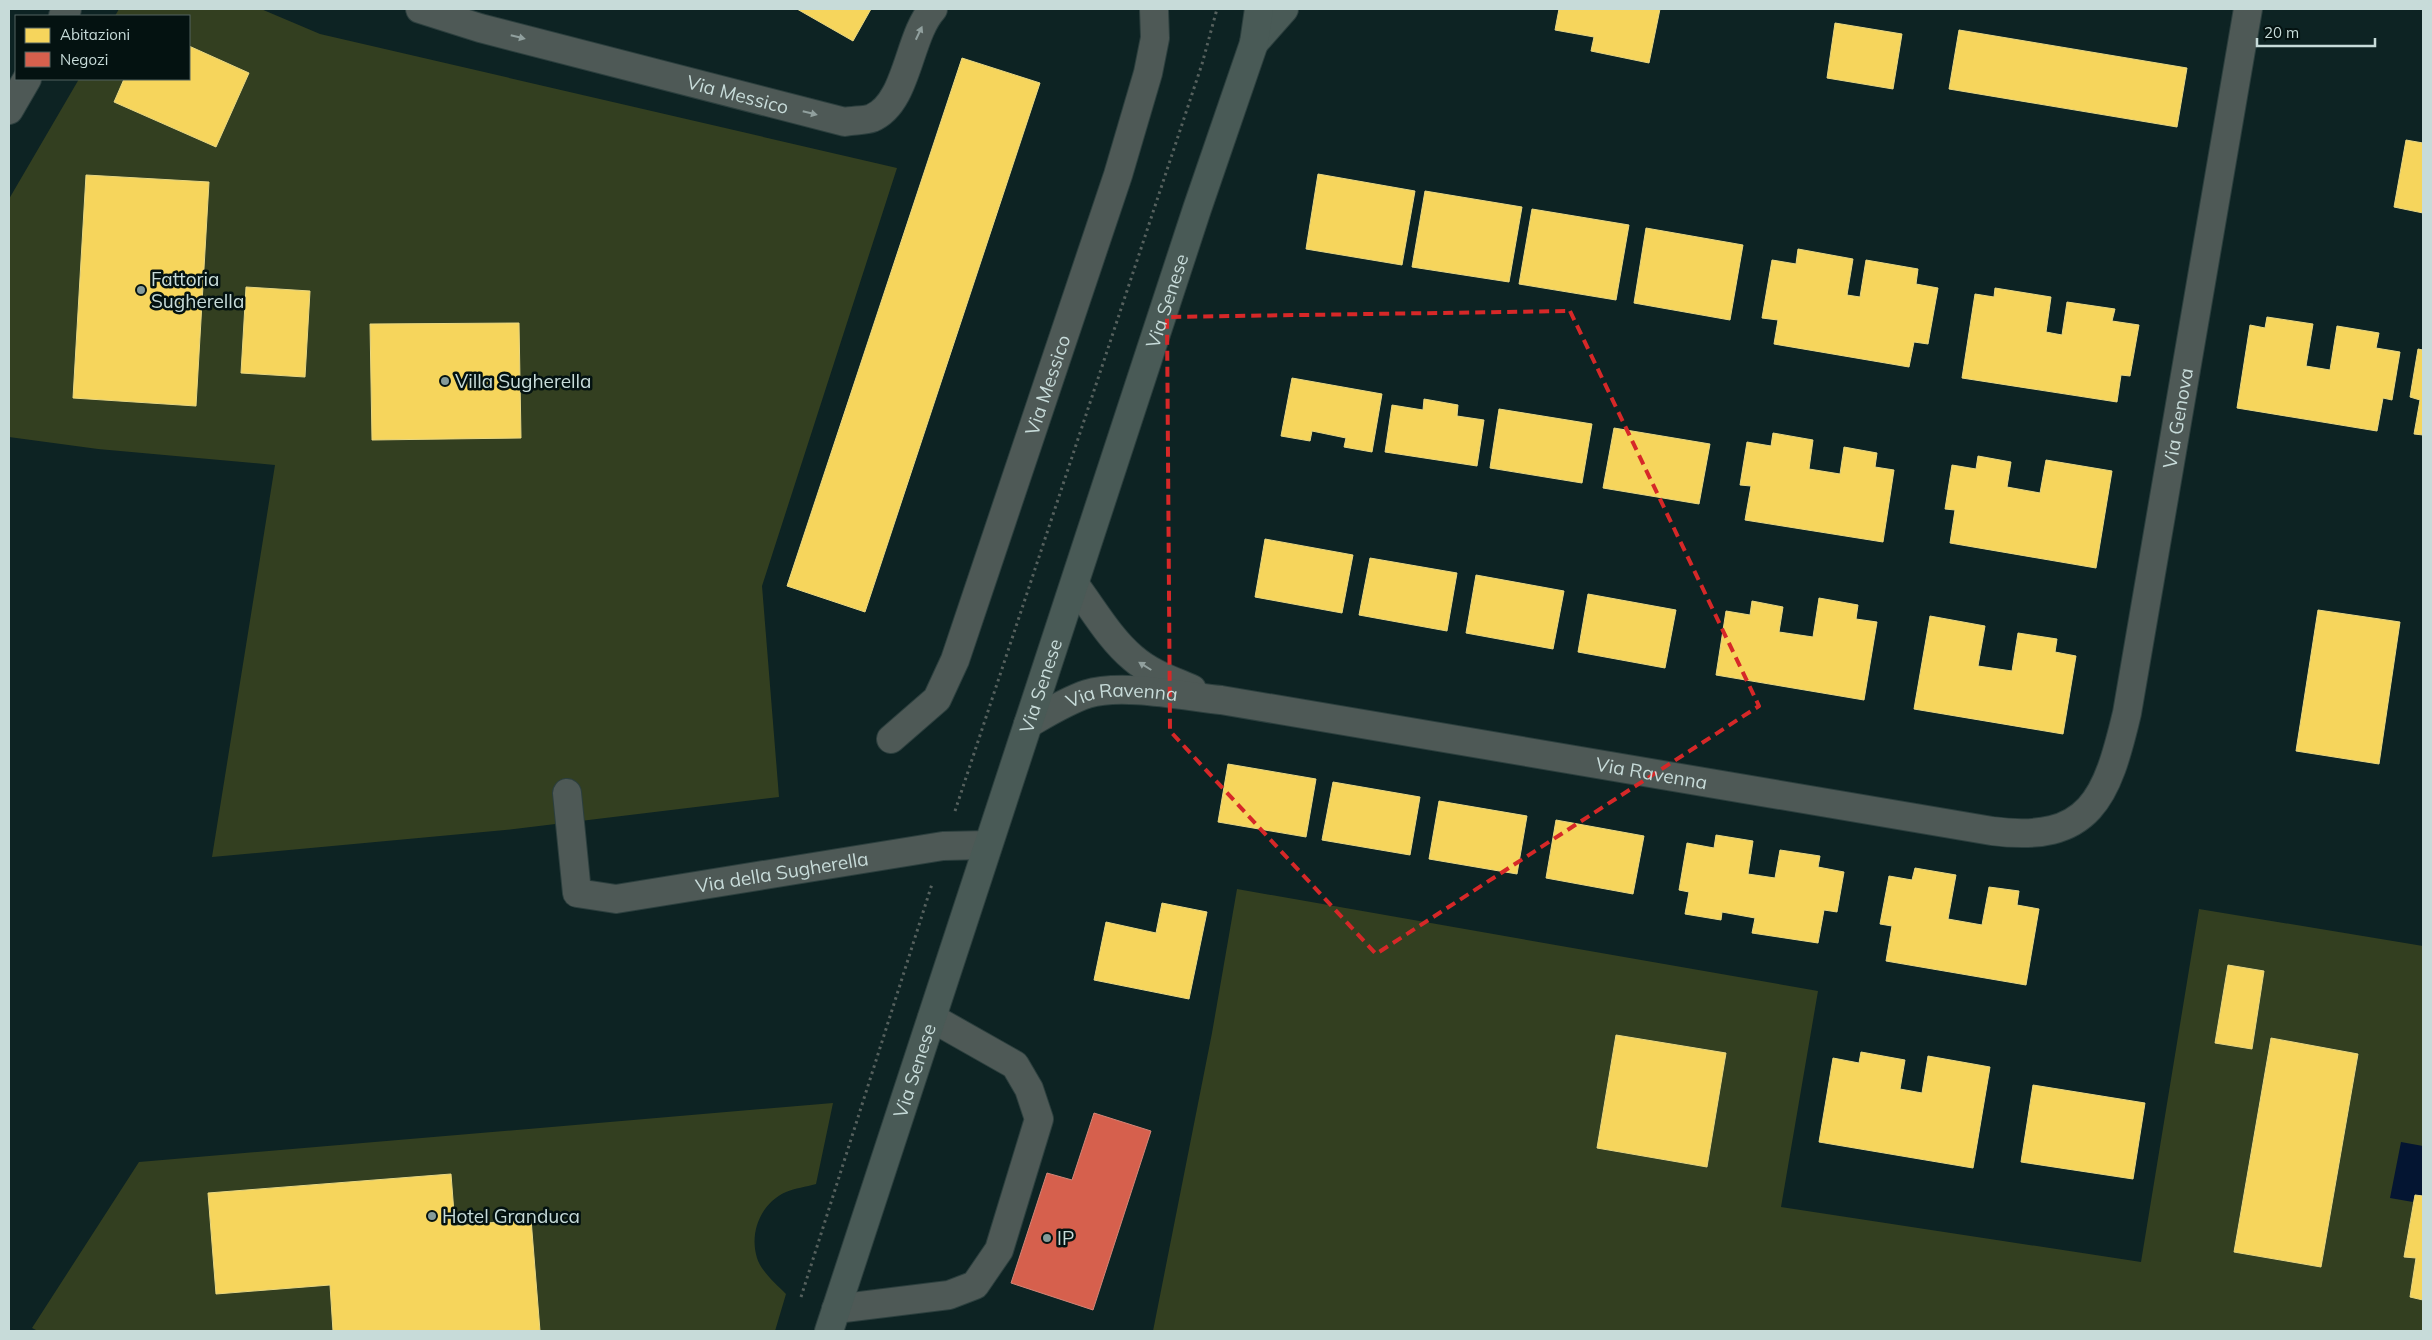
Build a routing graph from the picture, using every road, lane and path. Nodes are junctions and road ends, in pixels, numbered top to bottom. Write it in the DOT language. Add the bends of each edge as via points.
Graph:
graph roads {
  1 [pos="420,9"];
  2 [pos="933,9"];
  3 [pos="1154,9"];
  4 [pos="1217,9"];
  5 [pos="1259,9"];
  6 [pos="1284,9"];
  7 [pos="2248,9"];
  8 [pos="485,18"];
  9 [pos="1254,43"];
  10 [pos="26,80"];
  11 [pos="9,110"];
  12 [pos="1075,585"];
  13 [pos="1221,700"];
  14 [pos="1028,724"];
  15 [pos="891,739"];
  16 [pos="568,793"];
  17 [pos="2081,818"];
  18 [pos="943,846"];
  19 [pos="988,846"];
  20 [pos="932,1018"];
  21 [pos="799,1303"];
  22 [pos="832,1320"];
  1 -- 8 [label="street, Via Messico"];
  8 -- 2 [label="street, Via Messico, one-way" via="845,122 872,118 887,107 902,80 926,17"];
  3 -- 15 [label="street, Via Messico" via="1155,38 1148,73 1118,175 955,660 937,699"];
  4 -- 18 [label="path" via="1202,64"];
  5 -- 9 [label="main road, Via Senese"];
  6 -- 9 [label="main road, Via Senese"];
  7 -- 17 [label="street, Via Genova" via="2127,712 2116,757 2105,784"];
  9 -- 12 [label="main road, Via Senese"];
  10 -- 11 [label="street"];
  13 -- 12 [label="street, Via Ravenna, one-way" via="1161,676 1133,659"];
  12 -- 14 [label="main road, Via Senese"];
  13 -- 14 [label="street, Via Ravenna" via="1100,691 1072,700"];
  13 -- 17 [label="street, Via Ravenna" via="1999,832 2046,831"];
  14 -- 19 [label="main road, Via Senese"];
  16 -- 18 [label="street, Via della Sugherella" via="577,893 616,899"];
  18 -- 19 [label="street, Via della Sugherella"];
  18 -- 21 [label="path"];
  19 -- 20 [label="main road, Via Senese"];
  20 -- 22 [label="main road, Via Senese"];
  20 -- 22 [label="street" via="1015,1065 1029,1088 1039,1119 999,1250 975,1285 949,1295"];
}
